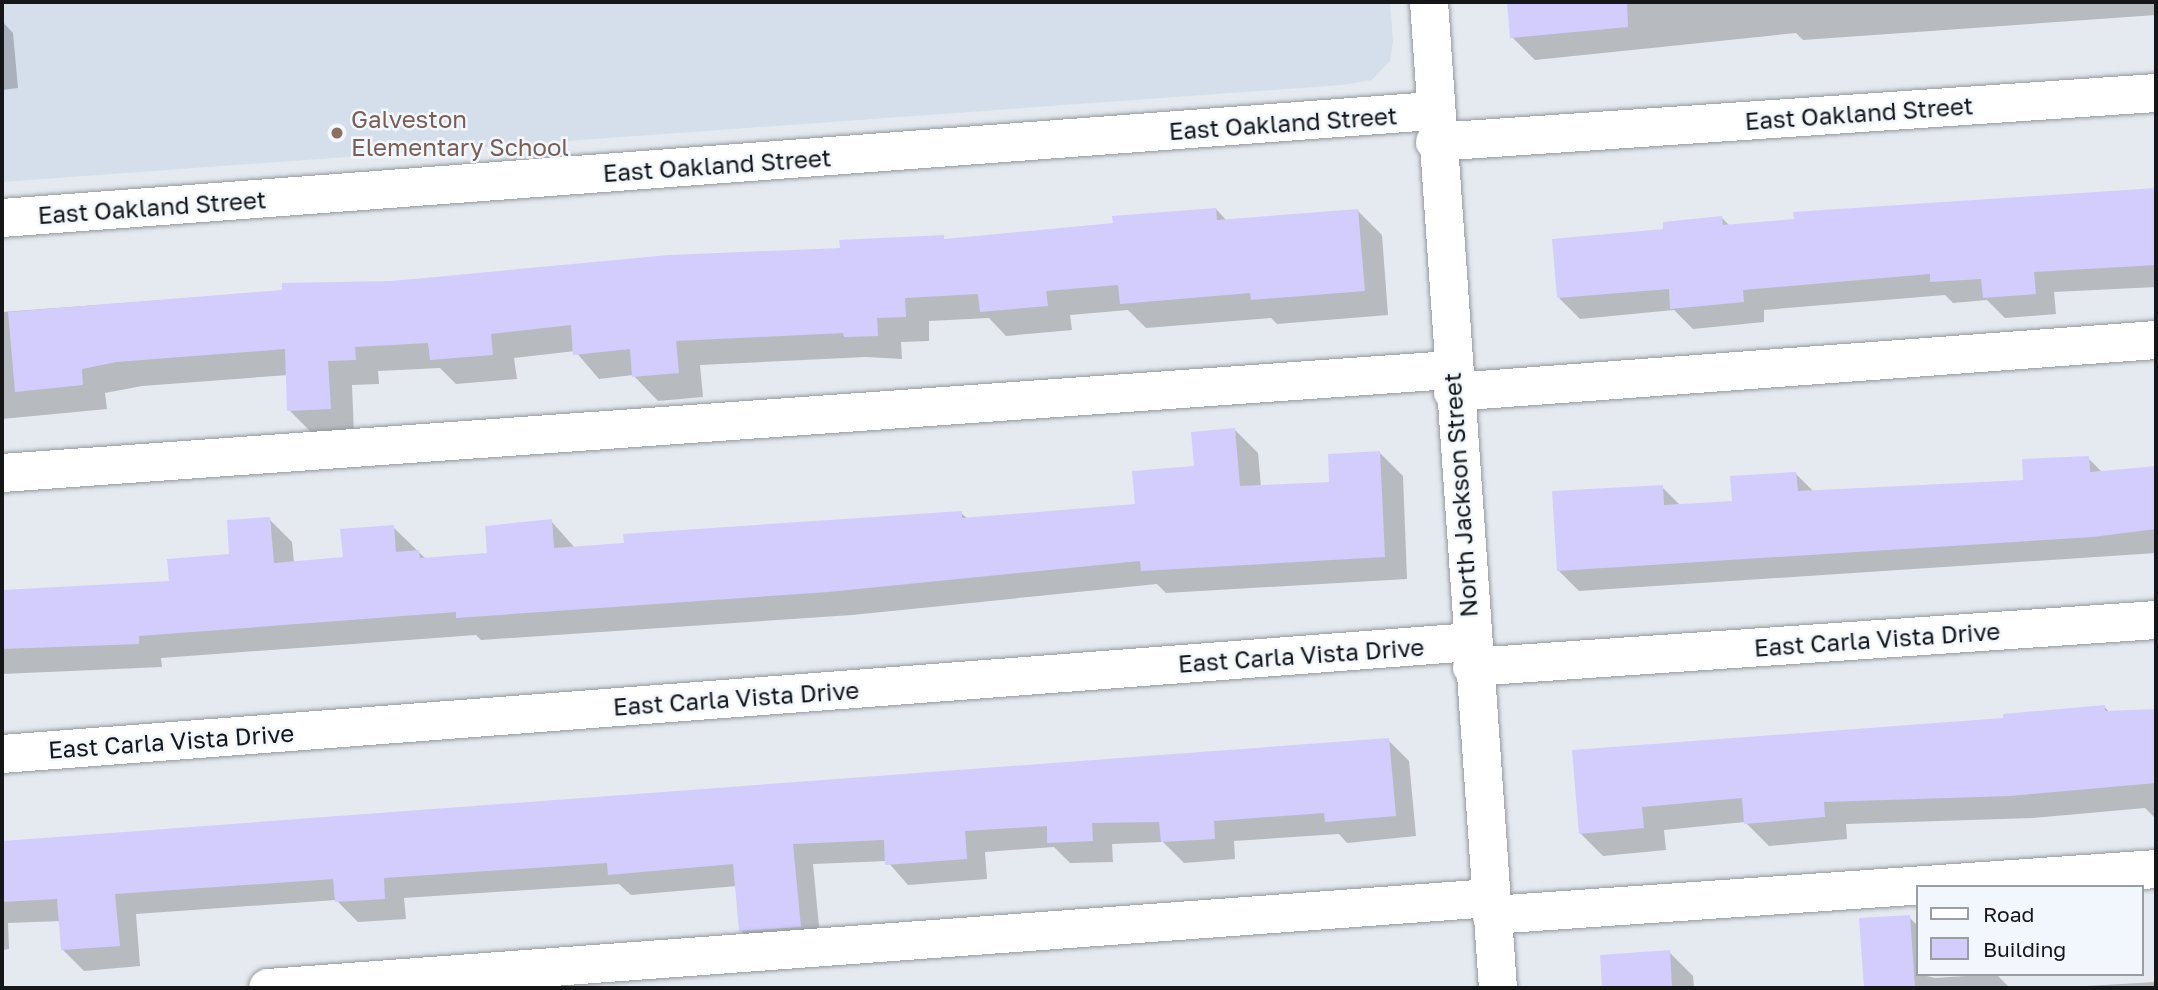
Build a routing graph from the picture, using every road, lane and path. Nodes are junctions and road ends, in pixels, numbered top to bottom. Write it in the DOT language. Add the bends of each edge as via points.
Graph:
graph roads {
  1 [pos="1429,2"];
  2 [pos="2156,93"];
  3 [pos="1434,127"];
  4 [pos="2,218"];
  5 [pos="2156,340"];
  6 [pos="1452,381"];
  7 [pos="2,473"];
  8 [pos="2156,620"];
  9 [pos="1471,655"];
  10 [pos="2,754"];
  11 [pos="2156,869"];
  12 [pos="1491,906"];
  13 [pos="268,988"];
  14 [pos="1498,988"];
  1 -- 3 [label="street, North Jackson Street"];
  2 -- 3 [label="street, East Oakland Street"];
  3 -- 4 [label="street, East Oakland Street"];
  3 -- 6 [label="street, North Jackson Street"];
  5 -- 6 [label="street"];
  6 -- 7 [label="street"];
  6 -- 9 [label="street, North Jackson Street"];
  8 -- 9 [label="street, East Carla Vista Drive"];
  9 -- 10 [label="street, East Carla Vista Drive"];
  9 -- 12 [label="street, North Jackson Street"];
  11 -- 12 [label="street"];
  12 -- 13 [label="street"];
  12 -- 14 [label="street, North Jackson Street"];
}
